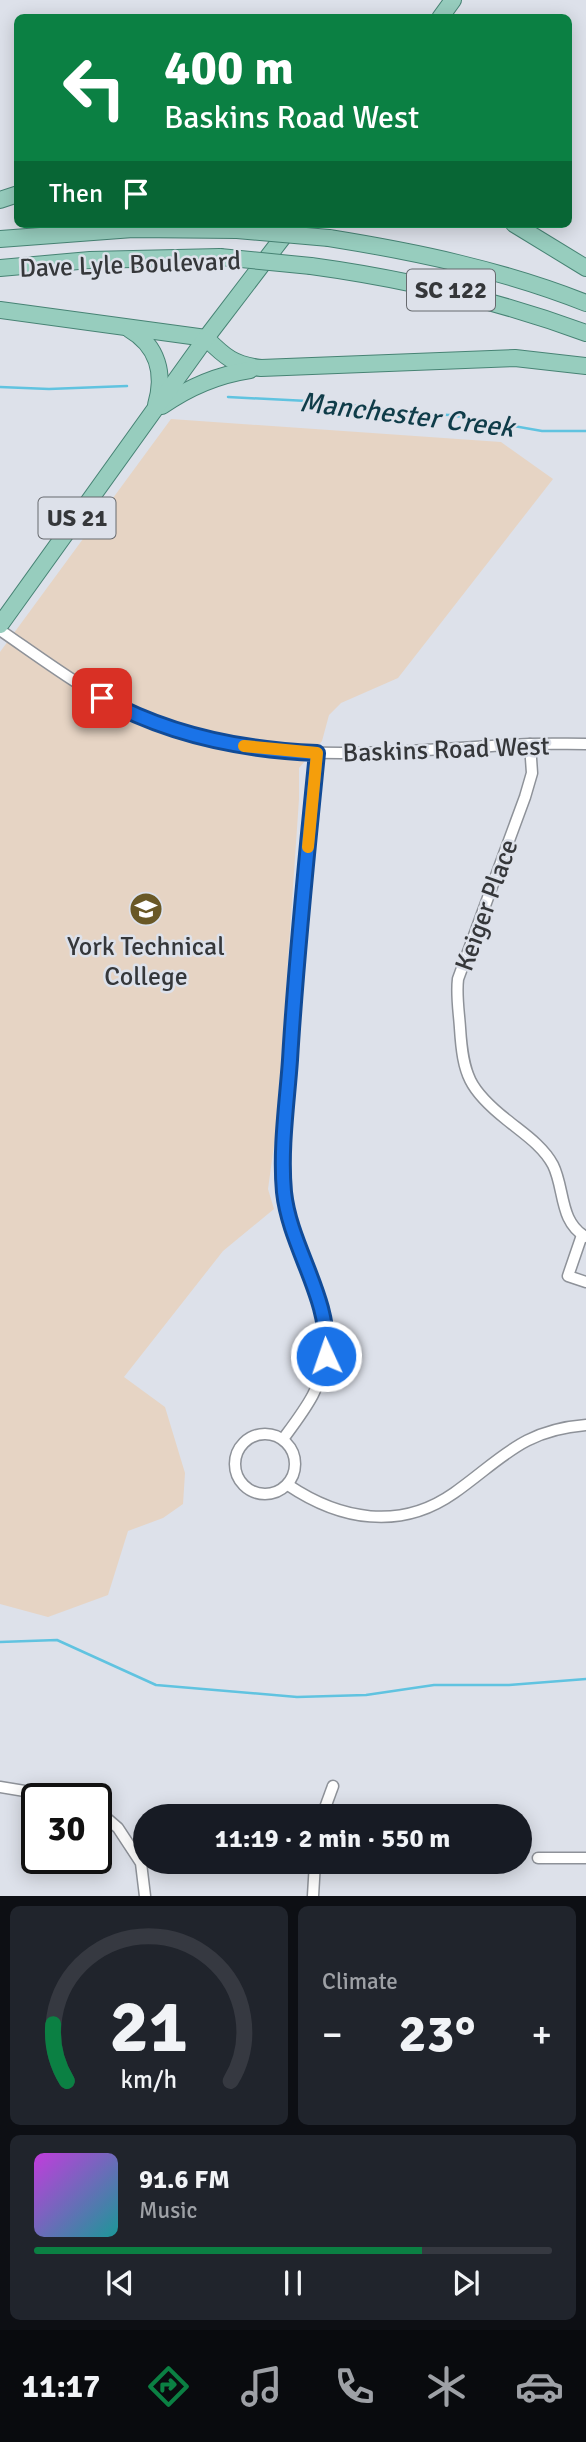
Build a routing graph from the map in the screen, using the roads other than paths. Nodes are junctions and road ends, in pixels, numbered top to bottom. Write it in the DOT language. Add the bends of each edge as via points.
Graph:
graph roads {
  1 [pos="290,228"];
  2 [pos="521,228"];
  3 [pos="0,239"];
  4 [pos="0,268"];
  5 [pos="586,268"];
  6 [pos="586,303"];
  7 [pos="0,310"];
  8 [pos="117,325"];
  9 [pos="586,333"];
  10 [pos="206,338"];
  11 [pos="586,366"];
  12 [pos="261,368"];
  13 [pos="154,411"];
  14 [pos="0,628"];
  15 [pos="530,744"];
  16 [pos="586,744"];
  17 [pos="317,753"];
  18 [pos="584,1236"];
  19 [pos="586,1282"];
  20 [pos="586,1425"];
  21 [pos="283,1439"];
  22 [pos="288,1485"];
  23 [pos="332,1786"];
  24 [pos="0,1787"];
  25 [pos="21,1790"];
  26 [pos="327,1804"];
  27 [pos="112,1823"];
  28 [pos="538,1858"];
  29 [pos="586,1858"];
  30 [pos="315,1874"];
  31 [pos="145,1896"];
  32 [pos="313,1896"];
  1 -- 10 [label="main road, US 21"];
  2 -- 5 [label="main road"];
  3 -- 6 [label="main road, Dave Lyle Boulevard / SC 122, bridge" via="133,229 237,230 329,238 455,262"];
  4 -- 9 [label="main road, Dave Lyle Boulevard / SC 122, bridge" via="220,257 311,266 440,288"];
  7 -- 8 [label="main road"];
  8 -- 10 [label="main road"];
  8 -- 13 [label="main road" via="139,335 155,353 160,379"];
  10 -- 12 [label="main road" via="231,361"];
  10 -- 13 [label="main road, US 21"];
  11 -- 12 [label="main road" via="515,358"];
  12 -- 13 [label="main road" via="209,380"];
  13 -- 14 [label="main road, US 21"];
  14 -- 17 [label="street, Baskins Road West" via="87,689 150,721 223,743"];
  15 -- 16 [label="street, Baskins Road West"];
  15 -- 17 [label="street, Baskins Road West"];
  15 -- 18 [label="street, Keiger Place" via="532,773 525,797 458,979 461,1055 477,1092 545,1154 557,1175 568,1217"];
  17 -- 21 [label="street" via="283,1166 286,1210 320,1305 327,1346 316,1391"];
  18 -- 19 [label="street, Keiger Place" via="568,1276"];
  20 -- 22 [label="street" via="563,1427 516,1446 452,1495 410,1513 368,1517 343,1513"];
  21 -- 22 [label="street" via="296,1466"];
  21 -- 22 [label="street" via="264,1434 245,1441 235,1469 253,1492 272,1494"];
  23 -- 26 [label="street"];
  24 -- 25 [label="street"];
  27 -- 31 [label="street" via="141,1863"];
  28 -- 29 [label="street"];
  30 -- 32 [label="street"];
}
